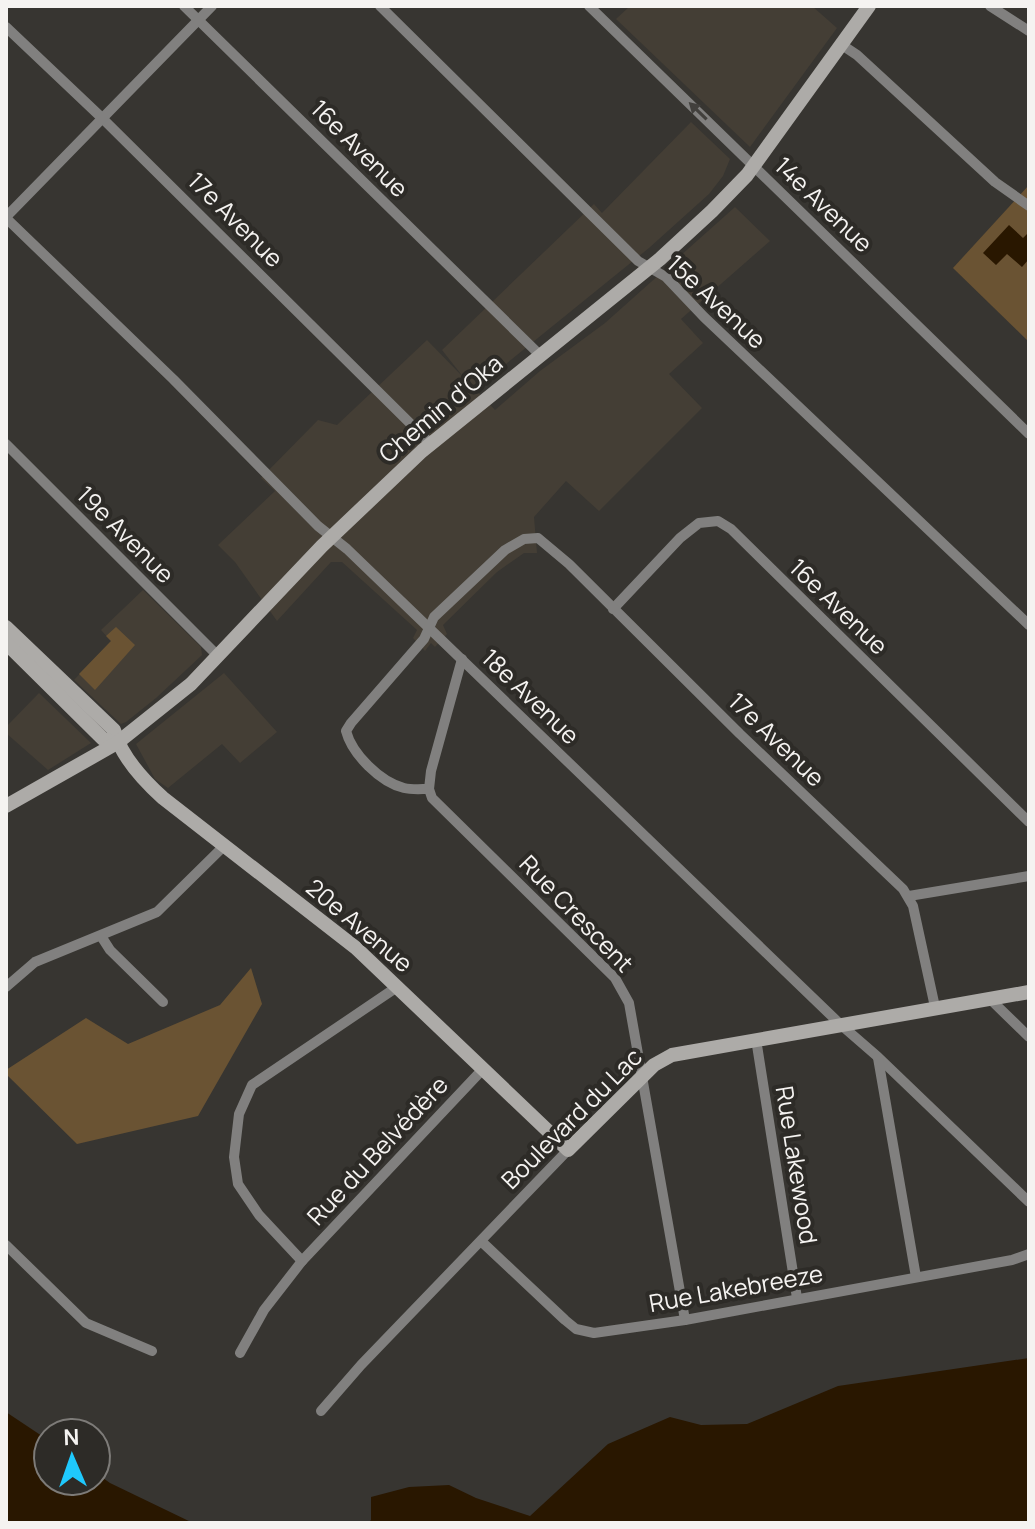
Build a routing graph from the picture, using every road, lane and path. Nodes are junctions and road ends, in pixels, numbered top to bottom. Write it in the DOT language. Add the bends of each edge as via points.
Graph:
graph roads {
  1 [pos="184,6"];
  2 [pos="212,6"];
  3 [pos="380,6"];
  4 [pos="589,6"];
  5 [pos="869,6"];
  6 [pos="990,6"];
  7 [pos="198,20"];
  8 [pos="6,27"];
  9 [pos="1029,31"];
  10 [pos="842,45"];
  11 [pos="102,118"];
  12 [pos="754,166"];
  13 [pos="1029,206"];
  14 [pos="6,218"];
  15 [pos="650,268"];
  16 [pos="540,355"];
  17 [pos="1029,434"];
  18 [pos="6,444"];
  19 [pos="432,445"];
  20 [pos="333,537"];
  21 [pos="613,609"];
  22 [pos="1029,624"];
  23 [pos="6,627"];
  24 [pos="428,629"];
  25 [pos="6,643"];
  26 [pos="217,655"];
  27 [pos="462,659"];
  28 [pos="117,743"];
  29 [pos="429,789"];
  30 [pos="6,806"];
  31 [pos="1029,822"];
  32 [pos="224,846"];
  33 [pos="1029,876"];
  34 [pos="909,896"];
  35 [pos="101,936"];
  36 [pos="6,987"];
  37 [pos="397,987"];
  38 [pos="1029,992"];
  39 [pos="990,999"];
  40 [pos="163,1002"];
  41 [pos="935,1007"];
  42 [pos="840,1024"];
  43 [pos="1029,1037"];
  44 [pos="756,1039"];
  45 [pos="878,1057"];
  46 [pos="483,1069"];
  47 [pos="641,1078"];
  48 [pos="568,1150"];
  49 [pos="1029,1202"];
  50 [pos="482,1242"];
  51 [pos="6,1245"];
  52 [pos="1029,1254"];
  53 [pos="302,1261"];
  54 [pos="916,1277"];
  55 [pos="797,1298"];
  56 [pos="685,1320"];
  57 [pos="152,1351"];
  58 [pos="240,1353"];
  59 [pos="321,1411"];
  1 -- 7 [label="street, 16e Avenue"];
  2 -- 7 [label="street"];
  3 -- 15 [label="street, 15e Avenue"];
  12 -- 4 [label="street, 14e Avenue, one-way"];
  5 -- 10 [label="street, Chemin d'Oka"];
  6 -- 9 [label="street"];
  7 -- 11 [label="street"];
  7 -- 16 [label="street, 16e Avenue"];
  8 -- 11 [label="street, 17e Avenue"];
  10 -- 12 [label="street, Chemin d'Oka"];
  10 -- 13 [label="street"];
  11 -- 14 [label="street"];
  11 -- 19 [label="street, 17e Avenue"];
  12 -- 15 [label="street, Chemin d'Oka"];
  12 -- 17 [label="street, 14e Avenue"];
  14 -- 20 [label="street, 18e Avenue"];
  15 -- 16 [label="street, Chemin d'Oka"];
  15 -- 22 [label="street, 15e Avenue" via="666,277"];
  16 -- 19 [label="street, Chemin d'Oka"];
  18 -- 26 [label="street, 19e Avenue"];
  19 -- 20 [label="street, Chemin d'Oka"];
  20 -- 24 [label="street, 18e Avenue"];
  20 -- 26 [label="street, Chemin d'Oka"];
  21 -- 24 [label="street, 17e Avenue" via="546,543 532,537 505,550 434,617"];
  21 -- 31 [label="street, 16e Avenue" via="680,538 699,523 718,521"];
  21 -- 34 [label="street, 17e Avenue"];
  23 -- 28 [label="street, 20e Avenue" via="114,730"];
  24 -- 27 [label="street, 18e Avenue"];
  24 -- 29 [label="street" via="346,731 354,751 388,782"];
  25 -- 28 [label="street, 20e Avenue" via="103,739"];
  26 -- 28 [label="street, Chemin d'Oka" via="191,684"];
  27 -- 29 [label="street"];
  27 -- 42 [label="street, 18e Avenue"];
  28 -- 30 [label="street, Chemin d'Oka"];
  28 -- 32 [label="street, 20e Avenue" via="159,794"];
  29 -- 47 [label="street, Rue Crescent" via="445,812 615,978 629,1003"];
  32 -- 35 [label="street" via="157,912"];
  32 -- 37 [label="street, 20e Avenue"];
  33 -- 34 [label="street"];
  34 -- 41 [label="street"];
  35 -- 36 [label="street" via="35,962"];
  35 -- 40 [label="street"];
  37 -- 46 [label="street, 20e Avenue"];
  37 -- 53 [label="street, Rue du Belvédère" via="252,1085 239,1114 234,1157 238,1184"];
  38 -- 39 [label="street, Boulevard du Lac"];
  39 -- 41 [label="street, Boulevard du Lac"];
  39 -- 43 [label="street"];
  41 -- 42 [label="street, Boulevard du Lac"];
  42 -- 44 [label="street, Boulevard du Lac"];
  42 -- 45 [label="street, 18e Avenue"];
  44 -- 47 [label="street, Boulevard du Lac" via="672,1055"];
  44 -- 55 [label="street, Rue Lakewood"];
  45 -- 49 [label="street, 18e Avenue"];
  45 -- 54 [label="street"];
  46 -- 48 [label="street, 20e Avenue"];
  46 -- 53 [label="street, Rue du Belvédère"];
  47 -- 48 [label="street, Boulevard du Lac"];
  47 -- 56 [label="street, Rue Crescent"];
  48 -- 50 [label="street, Boulevard du Lac"];
  50 -- 56 [label="street, Rue Lakebreeze" via="576,1329 594,1333"];
  50 -- 59 [label="street, Boulevard du Lac"];
  51 -- 57 [label="street" via="86,1323"];
  52 -- 54 [label="street, Rue Lakebreeze"];
  53 -- 58 [label="street, Rue du Belvédère" via="264,1310"];
  54 -- 55 [label="street, Rue Lakebreeze"];
  55 -- 56 [label="street, Rue Lakebreeze"];
}
